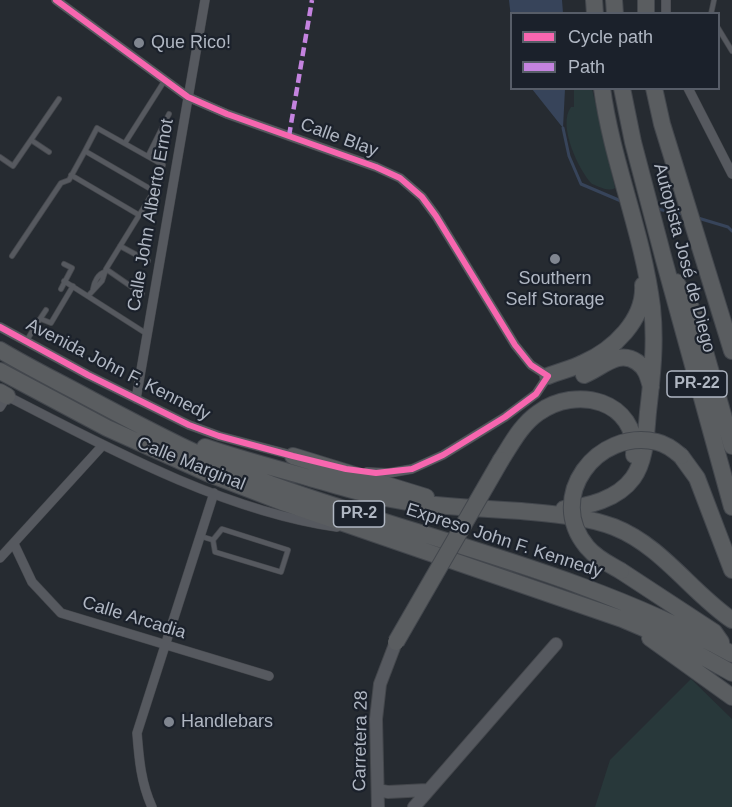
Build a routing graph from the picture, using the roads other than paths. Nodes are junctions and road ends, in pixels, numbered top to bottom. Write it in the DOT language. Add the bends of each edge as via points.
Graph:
graph roads {
  1 [pos="56,0"];
  2 [pos="205,0"];
  3 [pos="720,31"];
  4 [pos="732,51"];
  5 [pos="165,80"];
  6 [pos="602,90"];
  7 [pos="622,90"];
  8 [pos="655,90"];
  9 [pos="689,90"];
  10 [pos="188,97"];
  11 [pos="59,99"];
  12 [pos="169,114"];
  13 [pos="31,140"];
  14 [pos="125,143"];
  15 [pos="85,151"];
  16 [pos="48,152"];
  17 [pos="148,156"];
  18 [pos="0,158"];
  19 [pos="72,174"];
  20 [pos="732,174"];
  21 [pos="154,190"];
  22 [pos="139,215"];
  23 [pos="637,240"];
  24 [pos="120,246"];
  25 [pos="12,256"];
  26 [pos="664,260"];
  27 [pos="148,261"];
  28 [pos="64,264"];
  29 [pos="106,271"];
  30 [pos="64,281"];
  31 [pos="73,286"];
  32 [pos="60,289"];
  33 [pos="142,294"];
  34 [pos="88,296"];
  35 [pos="46,310"];
  36 [pos="41,319"];
  37 [pos="0,327"];
  38 [pos="147,334"];
  39 [pos="26,342"];
  40 [pos="0,350"];
  41 [pos="732,351"];
  42 [pos="0,371"];
  43 [pos="548,376"];
  44 [pos="651,388"];
  45 [pos="2,398"];
  46 [pos="136,399"];
  47 [pos="104,445"];
  48 [pos="178,446"];
  49 [pos="732,446"];
  50 [pos="293,456"];
  51 [pos="214,493"];
  52 [pos="614,495"];
  53 [pos="447,506"];
  54 [pos="732,507"];
  55 [pos="541,513"];
  56 [pos="372,532"];
  57 [pos="201,536"];
  58 [pos="213,540"];
  59 [pos="14,544"];
  60 [pos="0,558"];
  61 [pos="732,570"];
  62 [pos="622,619"];
  63 [pos="732,620"];
  64 [pos="396,642"];
  65 [pos="556,644"];
  66 [pos="166,646"];
  67 [pos="730,653"];
  68 [pos="732,674"];
  69 [pos="269,676"];
  70 [pos="732,697"];
  71 [pos="378,790"];
  72 [pos="427,790"];
  73 [pos="152,807"];
  74 [pos="378,807"];
  75 [pos="414,807"];
  1 -- 5 [label="street, Calle Blay"];
  2 -- 10 [label="street, Calle John Alberto Ernot"];
  3 -- 4 [label="lane"];
  5 -- 10 [label="street, Calle Blay"];
  5 -- 14 [label="lane"];
  6 -- 23 [label="highway"];
  7 -- 26 [label="highway, Autopista José de Diego / PR-22"];
  8 -- 41 [label="highway, Autopista José de Diego / PR-22"];
  9 -- 20 [label="street"];
  10 -- 38 [label="street, Calle John Alberto Ernot"];
  10 -- 43 [label="street, Calle Blay" via="400,178 436,216 515,345 531,365"];
  11 -- 13 [label="lane"];
  12 -- 17 [label="lane"];
  13 -- 16 [label="lane"];
  13 -- 18 [label="lane" via="13,166"];
  14 -- 15 [label="lane" via="97,128"];
  14 -- 17 [label="lane"];
  15 -- 19 [label="lane"];
  15 -- 21 [label="lane"];
  17 -- 21 [label="lane" via="163,165"];
  19 -- 22 [label="lane"];
  19 -- 25 [label="lane" via="61,183"];
  21 -- 22 [label="lane"];
  22 -- 24 [label="lane"];
  23 -- 43 [label="highway" via="643,294 637,315 620,338 585,363"];
  23 -- 44 [label="highway" via="653,325"];
  24 -- 27 [label="lane"];
  24 -- 29 [label="lane"];
  26 -- 49 [label="highway" via="694,313"];
  26 -- 54 [label="highway, Autopista José de Diego / PR-22"];
  28 -- 30 [label="lane" via="72,268"];
  29 -- 33 [label="lane"];
  29 -- 34 [label="lane"];
  30 -- 31 [label="lane"];
  30 -- 32 [label="lane"];
  31 -- 34 [label="lane"];
  31 -- 36 [label="lane" via="51,323"];
  34 -- 38 [label="lane"];
  35 -- 36 [label="lane"];
  36 -- 39 [label="lane"];
  37 -- 39 [label="street, Avenida John F. Kennedy"];
  38 -- 46 [label="street, Calle John Alberto Ernot"];
  39 -- 46 [label="street, Avenida John F. Kennedy"];
  40 -- 48 [label="highway, Expreso John F. Kennedy / PR-2"];
  42 -- 56 [label="highway, Expreso John F. Kennedy / PR-2" via="106,428 207,473"];
  43 -- 44 [label="highway" via="561,380 575,378 625,357 647,372"];
  43 -- 50 [label="street, Avenida John F. Kennedy" via="536,394 505,417 412,469 376,473"];
  44 -- 52 [label="highway" via="639,465"];
  45 -- 47 [label="street, Calle Marginal"];
  46 -- 50 [label="street, Avenida John F. Kennedy" via="219,436"];
  47 -- 51 [label="street, Calle Marginal"];
  47 -- 59 [label="street"];
  48 -- 53 [label="highway" via="196,444 381,498"];
  48 -- 67 [label="highway, Expreso John F. Kennedy / PR-2" via="282,488 502,559 640,609"];
  50 -- 53 [label="highway" via="411,491"];
  51 -- 56 [label="street, Calle Marginal" via="298,522"];
  51 -- 57 [label="street"];
  52 -- 55 [label="highway" via="584,507"];
  52 -- 64 [label="highway, bridge" via="627,479 635,451 625,421 604,402 590,399 573,399 547,407 523,426 501,460"];
  53 -- 55 [label="highway"];
  55 -- 63 [label="highway" via="582,518 630,535"];
  56 -- 62 [label="highway, Expreso John F. Kennedy / PR-2"];
  57 -- 58 [label="lane"];
  57 -- 66 [label="street"];
  58 -- 58 [label="lane" via="215,552 281,572 288,550 222,529"];
  59 -- 60 [label="street"];
  59 -- 66 [label="street, Calle Arcadia" via="32,582 61,613"];
  61 -- 67 [label="highway, bridge" via="697,478 681,456 659,442 623,443 599,454 582,472 572,500 573,522 587,548 714,632"];
  62 -- 68 [label="highway, Expreso John F. Kennedy / PR-2" via="676,642"];
  62 -- 70 [label="highway"];
  64 -- 71 [label="street, Carretera 28" via="380,684 376,719"];
  65 -- 72 [label="street"];
  66 -- 69 [label="street, Calle Arcadia"];
  66 -- 73 [label="street" via="137,733 141,773"];
  71 -- 72 [label="street"];
  71 -- 74 [label="street, Carretera 28"];
  72 -- 75 [label="street"];
}
